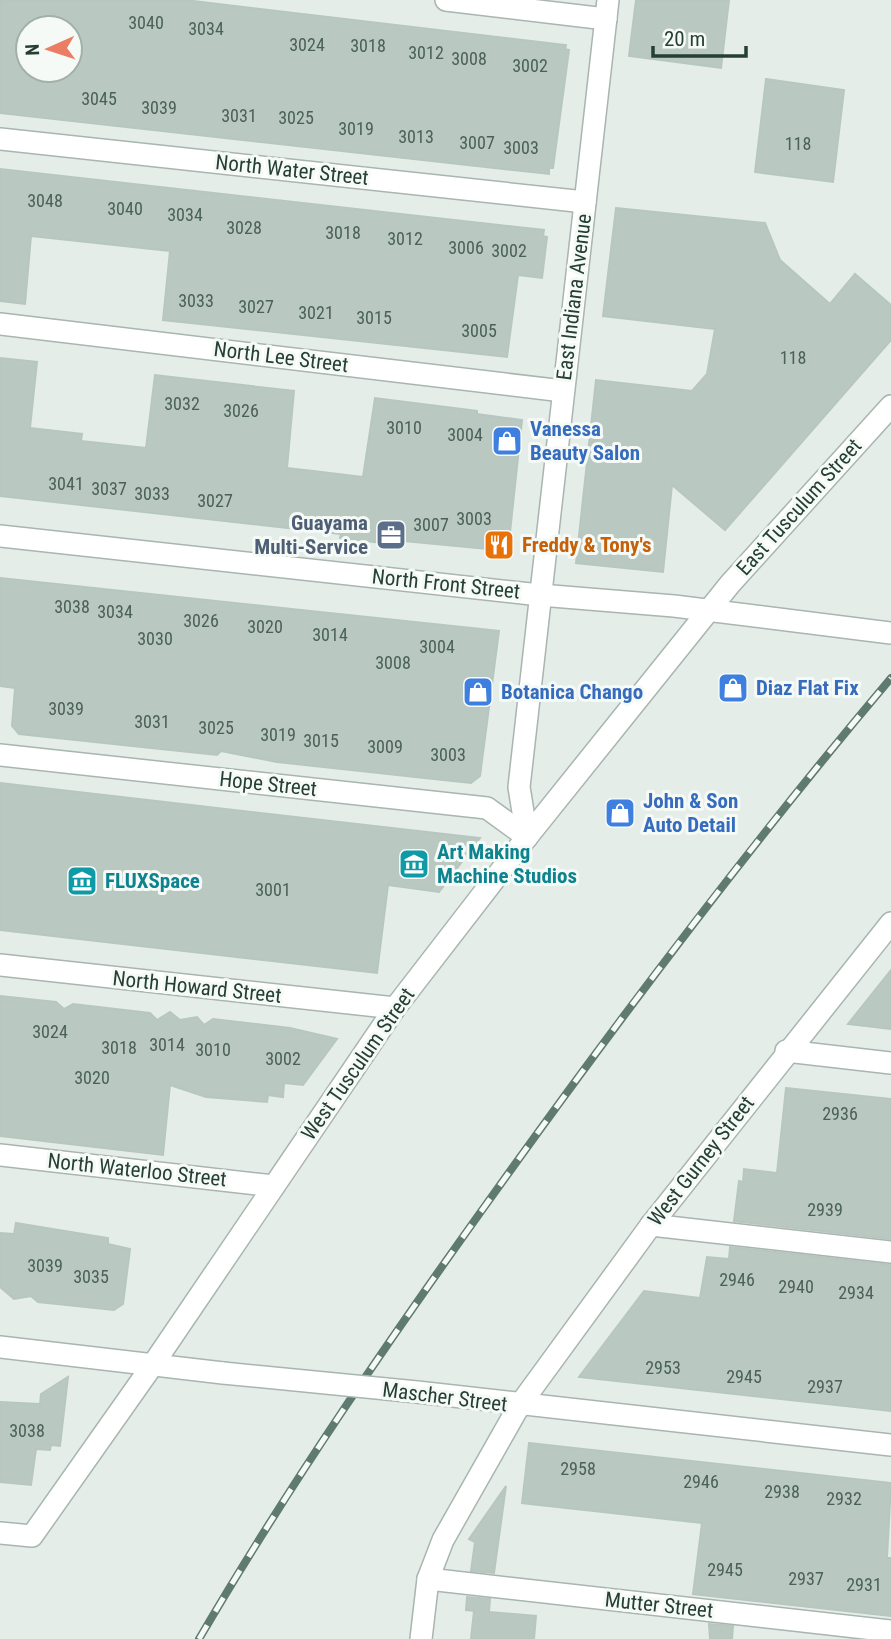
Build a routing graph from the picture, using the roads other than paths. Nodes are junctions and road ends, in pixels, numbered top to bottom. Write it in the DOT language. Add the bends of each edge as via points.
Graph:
graph roads {
  1 [pos="446,0"];
  2 [pos="607,9"];
  3 [pos="0,139"];
  4 [pos="585,202"];
  5 [pos="0,324"];
  6 [pos="562,391"];
  7 [pos="891,406"];
  8 [pos="0,536"];
  9 [pos="540,595"];
  10 [pos="711,611"];
  11 [pos="891,633"];
  12 [pos="0,755"];
  13 [pos="527,836"];
  14 [pos="891,923"];
  15 [pos="0,965"];
  16 [pos="395,1008"];
  17 [pos="786,1051"];
  18 [pos="891,1063"];
  19 [pos="0,1155"];
  20 [pos="274,1186"];
  21 [pos="651,1225"];
  22 [pos="891,1252"];
  23 [pos="0,1347"];
  24 [pos="155,1363"];
  25 [pos="519,1406"];
  26 [pos="891,1446"];
  27 [pos="0,1533"];
  28 [pos="428,1579"];
  29 [pos="891,1631"];
  30 [pos="421,1639"];
  1 -- 2 [label="street"];
  2 -- 4 [label="street, East Indiana Avenue"];
  3 -- 4 [label="street, North Water Street"];
  4 -- 6 [label="street, East Indiana Avenue"];
  5 -- 6 [label="street, North Lee Street"];
  6 -- 9 [label="street, East Indiana Avenue"];
  7 -- 10 [label="street, East Tusculum Street" via="776,530"];
  8 -- 9 [label="street, North Front Street"];
  9 -- 10 [label="street, North Front Street"];
  9 -- 13 [label="street, East Indiana Avenue" via="519,787"];
  10 -- 11 [label="street, North Front Street"];
  10 -- 13 [label="street, West Tusculum Street"];
  12 -- 13 [label="street, Hope Street" via="487,807"];
  13 -- 16 [label="street, West Tusculum Street"];
  14 -- 17 [label="street, West Gurney Street"];
  15 -- 16 [label="street, North Howard Street"];
  16 -- 20 [label="street, West Tusculum Street"];
  17 -- 18 [label="street"];
  17 -- 21 [label="street, West Gurney Street"];
  19 -- 20 [label="street, North Waterloo Street"];
  20 -- 24 [label="street, West Tusculum Street"];
  21 -- 22 [label="street"];
  21 -- 25 [label="street, West Gurney Street"];
  23 -- 24 [label="street, Mascher Street"];
  24 -- 25 [label="street, Mascher Street, bridge"];
  24 -- 27 [label="street, West Tusculum Street" via="32,1536"];
  25 -- 26 [label="street, Mascher Street"];
  25 -- 28 [label="street, West Gurney Street" via="443,1539"];
  28 -- 29 [label="street, Mutter Street"];
  28 -- 30 [label="street, West Gurney Street"];
}
